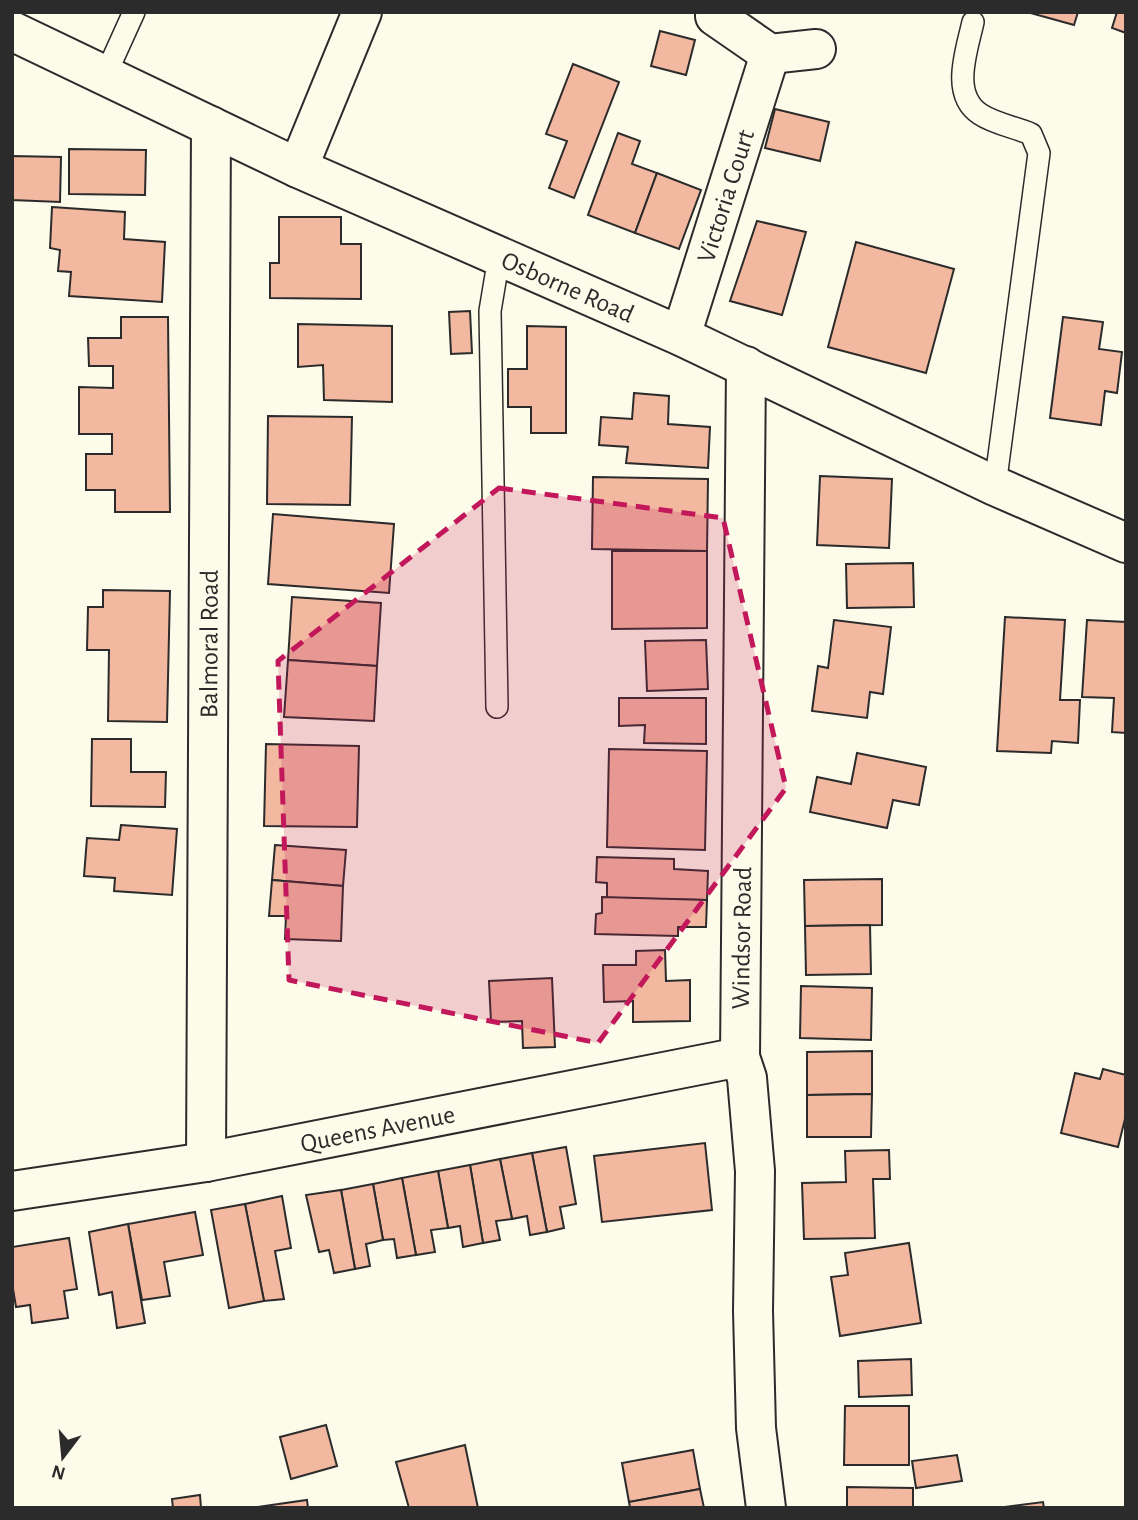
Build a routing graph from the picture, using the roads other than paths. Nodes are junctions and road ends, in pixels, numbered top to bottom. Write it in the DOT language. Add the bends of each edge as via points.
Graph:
graph roads {
  1 [pos="134,12"];
  2 [pos="362,12"];
  3 [pos="715,16"];
  4 [pos="974,22"];
  5 [pos="12,31"];
  6 [pos="816,49"];
  7 [pos="771,54"];
  8 [pos="105,76"];
  9 [pos="211,126"];
  10 [pos="298,168"];
  11 [pos="499,257"];
  12 [pos="681,336"];
  13 [pos="746,366"];
  14 [pos="995,486"];
  15 [pos="1126,543"];
  16 [pos="497,706"];
  17 [pos="740,1057"];
  18 [pos="206,1162"];
  19 [pos="12,1191"];
  20 [pos="766,1508"];
  1 -- 8 [label="lane"];
  2 -- 10 [label="street"];
  3 -- 7 [label="street"];
  4 -- 14 [label="lane" via="962,74 965,96 978,113 1031,134 1039,153"];
  5 -- 8 [label="street, Osborne Road"];
  6 -- 7 [label="street"];
  7 -- 12 [label="street, Victoria Court"];
  8 -- 9 [label="street, Osborne Road"];
  9 -- 10 [label="street, Osborne Road"];
  9 -- 18 [label="street, Balmoral Road"];
  10 -- 11 [label="street, Osborne Road"];
  11 -- 12 [label="street, Osborne Road"];
  11 -- 16 [label="lane" via="490,311"];
  12 -- 13 [label="street, Osborne Road"];
  13 -- 14 [label="street, Osborne Road"];
  13 -- 17 [label="street, Windsor Road"];
  14 -- 15 [label="street, Osborne Road"];
  17 -- 18 [label="street, Queens Avenue"];
  17 -- 20 [label="street, Windsor Road" via="747,1078 755,1171 756,1428"];
  18 -- 19 [label="street, Queens Avenue"];
}
